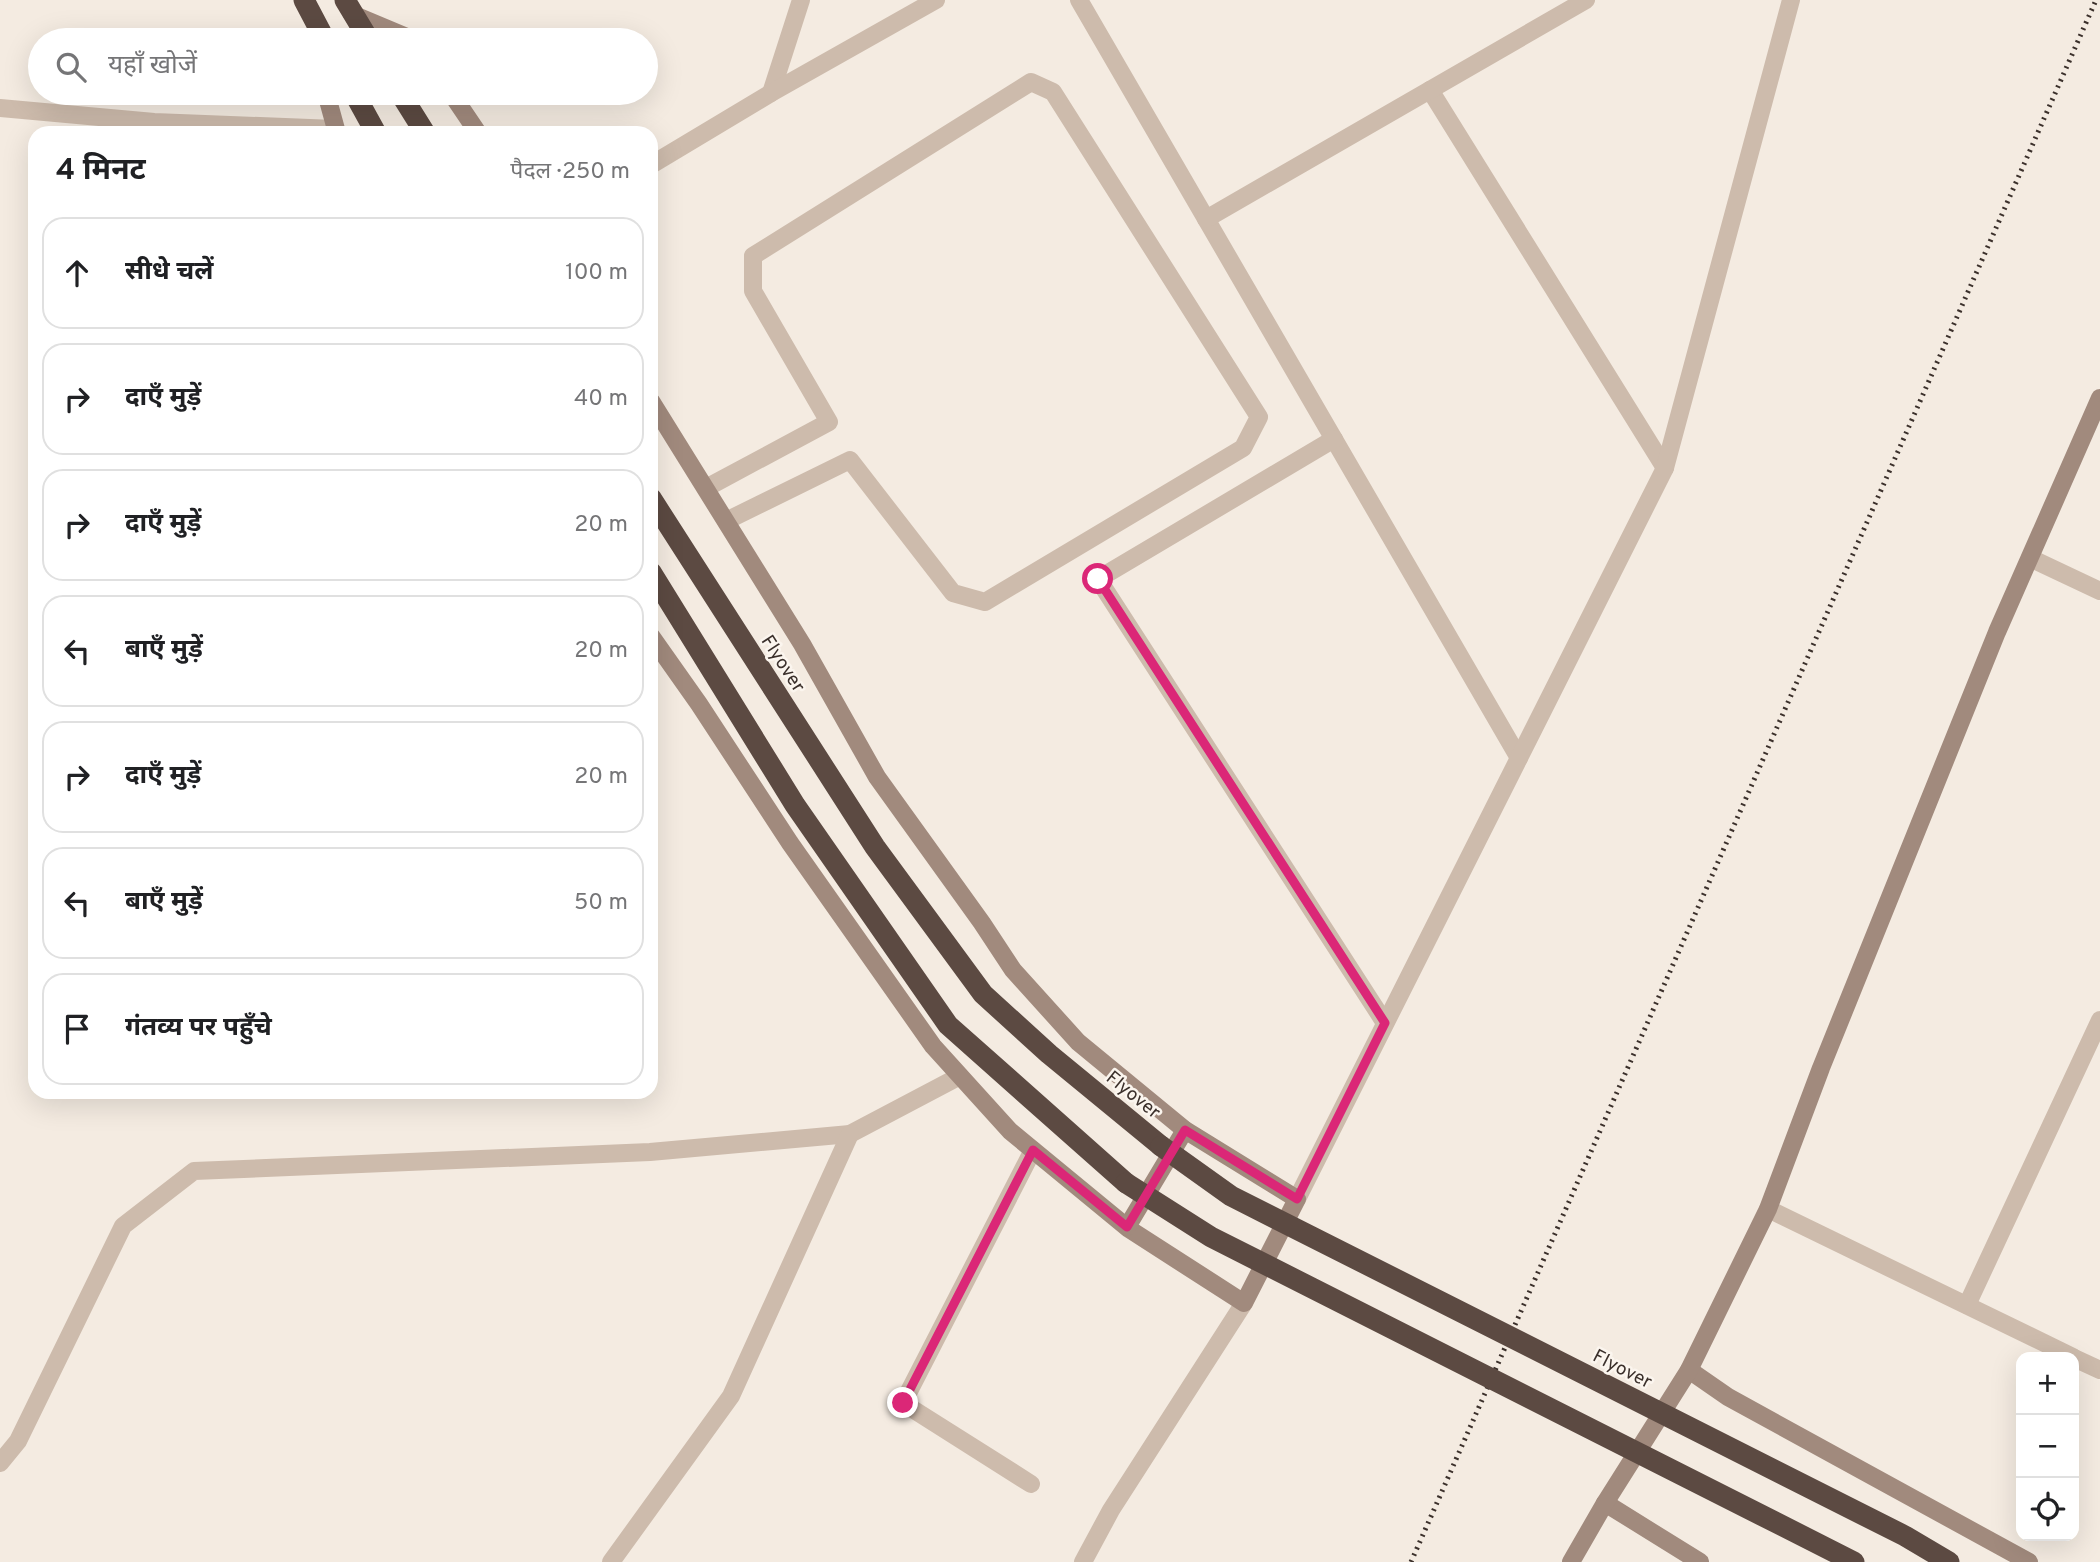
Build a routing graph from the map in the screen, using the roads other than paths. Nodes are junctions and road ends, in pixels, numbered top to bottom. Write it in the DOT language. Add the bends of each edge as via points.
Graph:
graph roads {
  1 [pos="304,0"];
  2 [pos="801,0"];
  3 [pos="936,0"];
  4 [pos="1079,0"];
  5 [pos="1586,0"];
  6 [pos="1791,0"];
  7 [pos="349,7"];
  8 [pos="319,28"];
  9 [pos="362,28"];
  10 [pos="390,28"];
  11 [pos="1430,90"];
  12 [pos="771,93"];
  13 [pos="329,105"];
  14 [pos="361,105"];
  15 [pos="408,105"];
  16 [pos="459,105"];
  17 [pos="0,108"];
  18 [pos="245,126"];
  19 [pos="335,126"];
  20 [pos="372,126"];
  21 [pos="421,126"];
  22 [pos="473,126"];
  23 [pos="658,161"];
  24 [pos="1206,219"];
  25 [pos="2100,398"];
  26 [pos="658,412"];
  27 [pos="1334,439"];
  28 [pos="1665,468"];
  29 [pos="706,488"];
  30 [pos="658,509"];
  31 [pos="726,521"];
  32 [pos="2030,558"];
  33 [pos="658,583"];
  34 [pos="2100,591"];
  35 [pos="658,646"];
  36 [pos="1519,758"];
  37 [pos="2100,1020"];
  38 [pos="1385,1023"];
  39 [pos="960,1076"];
  40 [pos="1185,1130"];
  41 [pos="850,1134"];
  42 [pos="1033,1150"];
  43 [pos="1297,1199"];
  44 [pos="1768,1209"];
  45 [pos="1127,1227"];
  46 [pos="1244,1303"];
  47 [pos="1967,1305"];
  48 [pos="2063,1352"];
  49 [pos="2079,1360"];
  50 [pos="1689,1370"];
  51 [pos="2100,1370"];
  52 [pos="0,1463"];
  53 [pos="1031,1484"];
  54 [pos="1605,1503"];
  55 [pos="611,1562"];
  56 [pos="1083,1562"];
  57 [pos="1571,1562"];
  58 [pos="1700,1562"];
  59 [pos="1854,1562"];
  60 [pos="1949,1562"];
  61 [pos="2029,1562"];
  1 -- 8 [label="highway"];
  2 -- 12 [label="street"];
  3 -- 12 [label="street"];
  4 -- 24 [label="street"];
  5 -- 11 [label="street"];
  6 -- 28 [label="street"];
  7 -- 9 [label="highway"];
  7 -- 10 [label="street"];
  11 -- 24 [label="street"];
  11 -- 28 [label="street"];
  12 -- 23 [label="street"];
  13 -- 19 [label="street"];
  14 -- 20 [label="highway"];
  15 -- 21 [label="highway"];
  16 -- 22 [label="street"];
  17 -- 18 [label="street"];
  24 -- 27 [label="street"];
  25 -- 32 [label="street"];
  26 -- 29 [label="street"];
  27 -- 36 [label="street"];
  27 -- 38 [label="street" via="1098,579"];
  28 -- 36 [label="street"];
  29 -- 31 [label="street"];
  29 -- 31 [label="street" via="829,422 753,291 753,256 1031,82 1053,92 1259,417 1243,448 985,602 953,593 850,460"];
  30 -- 60 [label="highway, Flyover, bridge" via="876,847 983,993 1130,1121 1231,1196"];
  31 -- 40 [label="street" via="877,777 1013,970 1078,1042"];
  32 -- 34 [label="street"];
  32 -- 44 [label="street"];
  33 -- 59 [label="highway, bridge" via="795,805 948,1025 1126,1183 1211,1237"];
  35 -- 39 [label="street" via="790,844 933,1046"];
  36 -- 38 [label="street"];
  37 -- 47 [label="street"];
  38 -- 43 [label="street"];
  39 -- 41 [label="street"];
  39 -- 42 [label="street"];
  40 -- 43 [label="street"];
  40 -- 45 [label="street"];
  41 -- 52 [label="street" via="650,1152 194,1171 123,1227 18,1441"];
  41 -- 55 [label="street" via="731,1396"];
  42 -- 45 [label="street"];
  42 -- 53 [label="street" via="903,1403"];
  43 -- 46 [label="street"];
  44 -- 47 [label="street"];
  44 -- 50 [label="street"];
  45 -- 46 [label="street"];
  46 -- 56 [label="street" via="1111,1510"];
  47 -- 48 [label="street"];
  49 -- 51 [label="street"];
  50 -- 54 [label="street"];
  50 -- 61 [label="street" via="1727,1397"];
  54 -- 57 [label="street"];
  54 -- 58 [label="street"];
}
